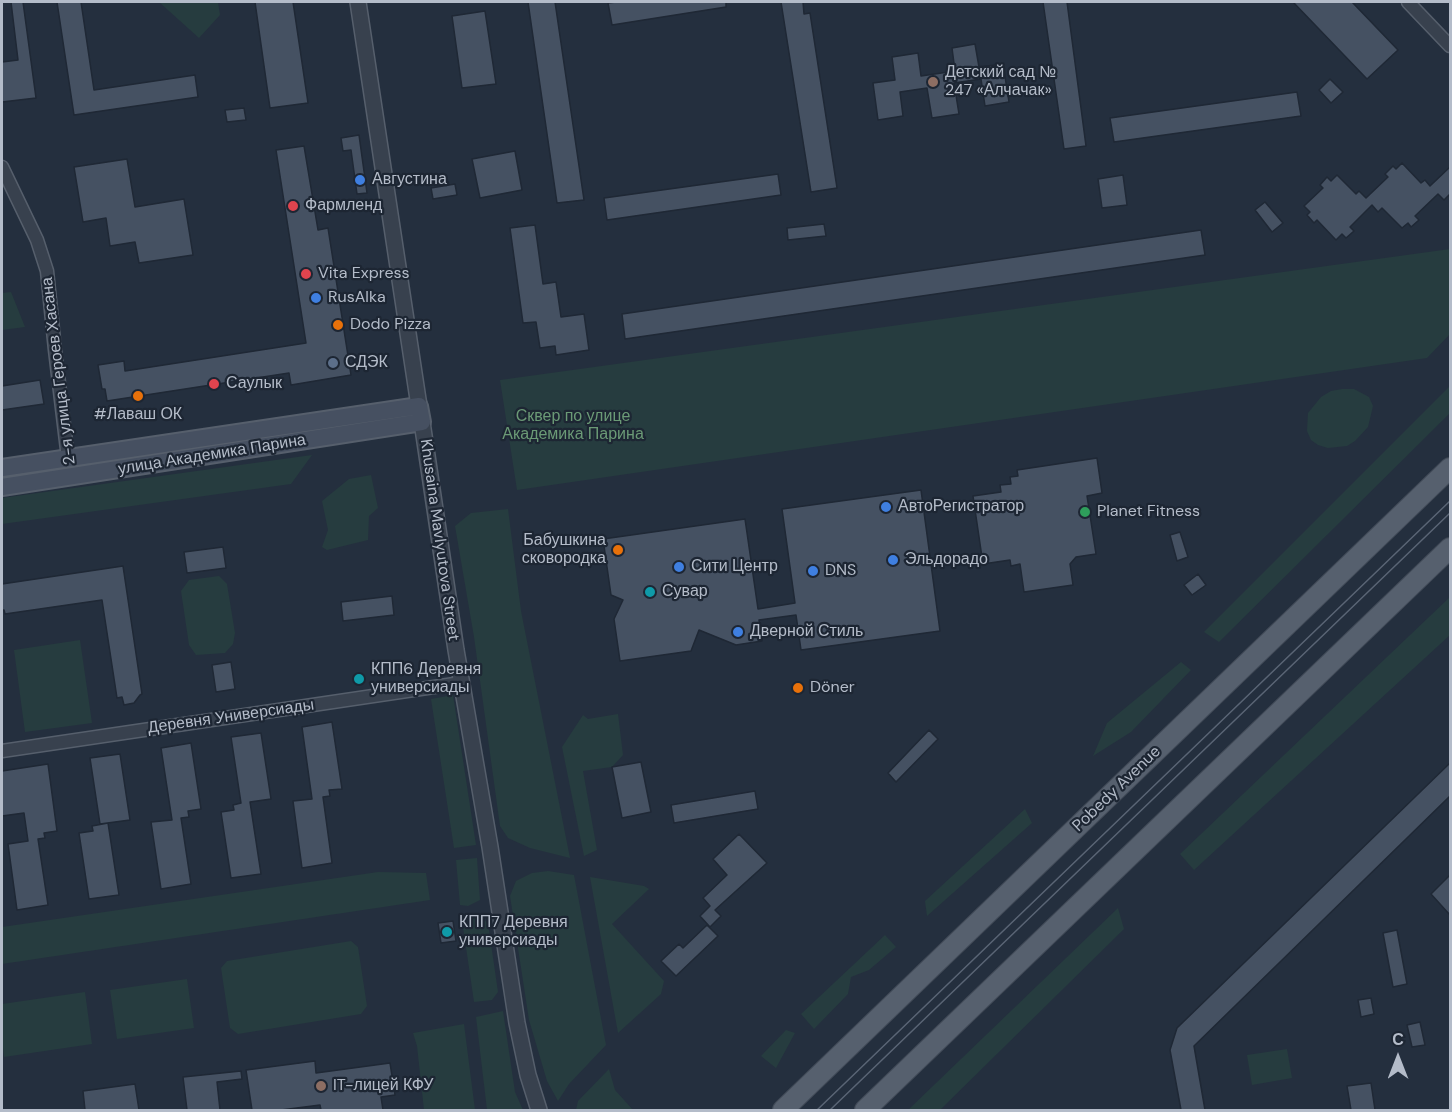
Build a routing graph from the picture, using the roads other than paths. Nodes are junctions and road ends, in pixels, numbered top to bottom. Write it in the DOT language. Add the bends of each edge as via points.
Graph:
graph roads {
  1 [pos="358,2"];
  2 [pos="1408,2"];
  3 [pos="1450,46"];
  4 [pos="2,167"];
  5 [pos="421,414"];
  6 [pos="68,458"];
  7 [pos="2,468"];
  8 [pos="1450,468"];
  9 [pos="71,476"];
  10 [pos="2,487"];
  11 [pos="1450,548"];
  12 [pos="461,683"];
  13 [pos="2,751"];
  14 [pos="539,1110"];
  15 [pos="783,1110"];
  16 [pos="865,1110"];
  1 -- 5 [label="street, Khusaina Mavlyutova Street"];
  2 -- 3 [label="street"];
  4 -- 6 [label="street, 2-я улица Героев Хасана" via="37,240 47,271"];
  5 -- 6 [label="main road, улица Академика Парина"];
  5 -- 9 [label="main road, улица Академика Парина"];
  5 -- 12 [label="street, Khusaina Mavlyutova Street"];
  6 -- 7 [label="main road, улица Академика Парина"];
  6 -- 9 [label="main road, 2-я улица Героев Хасана"];
  8 -- 15 [label="main road, Pobedy Avenue"];
  9 -- 10 [label="main road, улица Академика Парина"];
  11 -- 16 [label="main road"];
  12 -- 13 [label="street, Деревня Универсиады"];
  12 -- 14 [label="street, Khusaina Mavlyutova Street" via="517,1023"];
}
